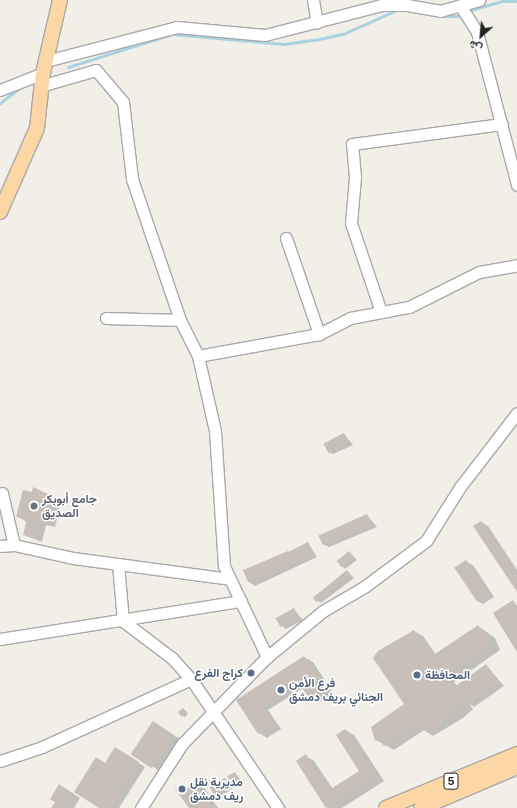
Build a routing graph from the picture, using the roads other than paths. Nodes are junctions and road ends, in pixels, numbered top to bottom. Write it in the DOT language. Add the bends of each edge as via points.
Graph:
graph roads {
  1 [pos="60,0"];
  2 [pos="313,0"];
  3 [pos="479,0"];
  4 [pos="461,7"];
  5 [pos="317,23"];
  6 [pos="45,73"];
  7 [pos="0,90"];
  8 [pos="502,124"];
  9 [pos="517,185"];
  10 [pos="0,212"];
  11 [pos="286,238"];
  12 [pos="517,266"];
  13 [pos="381,312"];
  14 [pos="106,318"];
  15 [pos="180,320"];
  16 [pos="319,334"];
  17 [pos="198,356"];
  18 [pos="517,413"];
  19 [pos="2,493"];
  20 [pos="14,544"];
  21 [pos="0,546"];
  22 [pos="118,564"];
  23 [pos="230,579"];
  24 [pos="241,601"];
  25 [pos="123,621"];
  26 [pos="0,639"];
  27 [pos="268,657"];
  28 [pos="191,679"];
  29 [pos="213,709"];
  30 [pos="517,754"];
  31 [pos="0,761"];
  32 [pos="517,767"];
  33 [pos="141,808"];
  34 [pos="278,808"];
  35 [pos="386,808"];
  36 [pos="421,808"];
  1 -- 6 [label="main road"];
  2 -- 5 [label="street"];
  3 -- 4 [label="street"];
  4 -- 5 [label="street" via="440,11 392,4"];
  4 -- 8 [label="street" via="477,32"];
  5 -- 6 [label="street" via="265,35 177,26"];
  6 -- 7 [label="street"];
  6 -- 10 [label="main road" via="28,153"];
  6 -- 15 [label="street" via="91,69 102,73 118,93 127,113 126,139 132,178"];
  8 -- 9 [label="street"];
  8 -- 13 [label="street" via="352,144 356,177 351,223"];
  11 -- 16 [label="street"];
  12 -- 13 [label="street" via="478,272 409,306"];
  13 -- 16 [label="street" via="350,318"];
  14 -- 15 [label="street"];
  15 -- 17 [label="street"];
  16 -- 17 [label="street"];
  17 -- 23 [label="street" via="215,431 224,566"];
  18 -- 27 [label="street" via="420,546 364,588 323,611"];
  19 -- 20 [label="street"];
  20 -- 21 [label="street"];
  20 -- 22 [label="street"];
  22 -- 23 [label="street"];
  22 -- 25 [label="street"];
  23 -- 24 [label="street"];
  24 -- 25 [label="street"];
  24 -- 27 [label="street"];
  25 -- 26 [label="street"];
  25 -- 28 [label="street" via="172,658"];
  27 -- 29 [label="street"];
  28 -- 29 [label="street"];
  28 -- 31 [label="street" via="42,747"];
  29 -- 33 [label="street" via="182,744"];
  29 -- 34 [label="street"];
  30 -- 35 [label="main road, 5"];
  32 -- 36 [label="main road, 5"];
}
